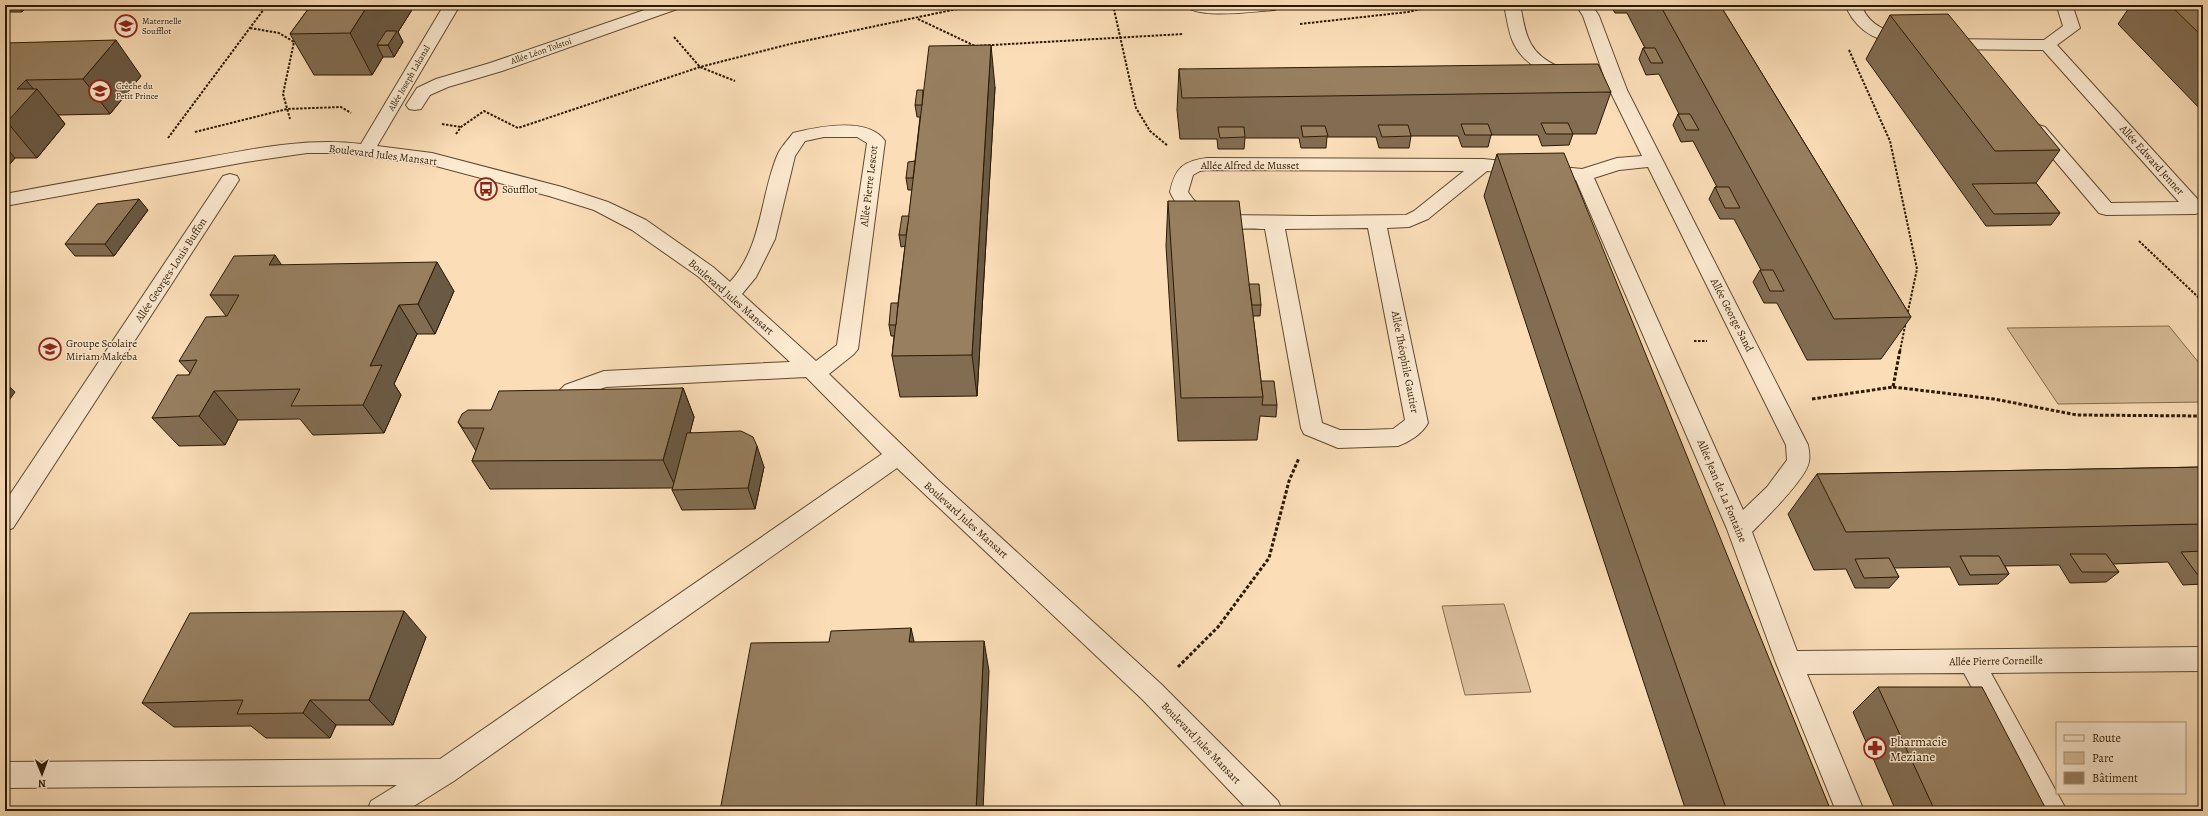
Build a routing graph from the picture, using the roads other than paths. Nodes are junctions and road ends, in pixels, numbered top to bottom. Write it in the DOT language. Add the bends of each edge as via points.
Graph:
graph roads {
  1 [pos="452,5"];
  2 [pos="674,5"];
  3 [pos="1193,5"];
  4 [pos="1274,5"];
  5 [pos="1512,5"];
  6 [pos="1584,5"];
  7 [pos="1858,5"];
  8 [pos="2067,5"];
  9 [pos="1965,45"];
  10 [pos="2048,45"];
  11 [pos="1980,63"];
  12 [pos="1618,90"];
  13 [pos="415,105"];
  14 [pos="2026,116"];
  15 [pos="366,150"];
  16 [pos="1655,161"];
  17 [pos="1483,165"];
  18 [pos="1583,175"];
  19 [pos="230,180"];
  20 [pos="5,200"];
  21 [pos="1376,222"];
  22 [pos="1274,223"];
  23 [pos="730,294"];
  24 [pos="813,371"];
  25 [pos="555,409"];
  26 [pos="897,456"];
  27 [pos="5,521"];
  28 [pos="1739,528"];
  29 [pos="2203,659"];
  30 [pos="1971,661"];
  31 [pos="1789,663"];
  32 [pos="444,772"];
  33 [pos="5,775"];
  34 [pos="381,811"];
  35 [pos="1268,811"];
  36 [pos="1850,811"];
  37 [pos="2053,811"];
  1 -- 15 [label="street, Allée Joseph Lakanal"];
  2 -- 13 [label="street, Allée Léon Tolstoi" via="496,67 442,82 423,92"];
  3 -- 4 [label="street" via="1205,9"];
  5 -- 12 [label="street" via="1523,46 1538,62 1557,71"];
  6 -- 12 [label="street, Allée George Sand" via="1591,16"];
  7 -- 9 [label="street" via="1855,9 1864,25 1891,38"];
  8 -- 10 [label="street" via="2066,10 2072,28"];
  9 -- 10 [label="street"];
  9 -- 11 [label="street"];
  10 -- 14 [label="street, Allée Edward Jenner" via="2195,208 2106,210"];
  12 -- 16 [label="street, Allée George Sand"];
  15 -- 20 [label="street, Boulevard Jules Mansart" via="307,147 134,175"];
  15 -- 23 [label="street, Boulevard Jules Mansart" via="432,159 601,206 639,225 706,272"];
  16 -- 18 [label="street, Allée Alfred de Musset" via="1618,164"];
  16 -- 28 [label="street, Allée George Sand" via="1797,445 1798,462 1775,494"];
  17 -- 18 [label="street, Allée Alfred de Musset"];
  17 -- 21 [label="street, Allée Alfred de Musset" via="1421,215 1409,221"];
  17 -- 22 [label="street, Allée Alfred de Musset" via="1207,164 1192,165 1186,170 1179,192 1183,202 1193,211 1222,221"];
  18 -- 28 [label="street, Allée Jean de La Fontaine"];
  19 -- 27 [label="street, Allée Georges-Louis Buffon"];
  21 -- 22 [label="street, Allée Alfred de Musset"];
  21 -- 22 [label="street, Allée Théophile Gautier" via="1417,423 1398,436 1365,439 1338,439 1312,428"];
  23 -- 24 [label="street, Boulevard Jules Mansart"];
  23 -- 24 [label="street, Allée Pierre Lescot" via="746,277 765,239 786,155 799,137 824,131 861,132 876,141 847,349"];
  24 -- 25 [label="street" via="604,379 573,391"];
  24 -- 26 [label="street, Boulevard Jules Mansart"];
  26 -- 32 [label="street"];
  26 -- 35 [label="street, Boulevard Jules Mansart" via="1152,692"];
  28 -- 31 [label="street, Allée Jean de La Fontaine"];
  29 -- 30 [label="street, Allée Pierre Corneille"];
  30 -- 31 [label="street, Allée Pierre Corneille"];
  30 -- 37 [label="street"];
  31 -- 36 [label="street, Allée Jean de La Fontaine"];
  32 -- 33 [label="street"];
  32 -- 34 [label="street"];
}
